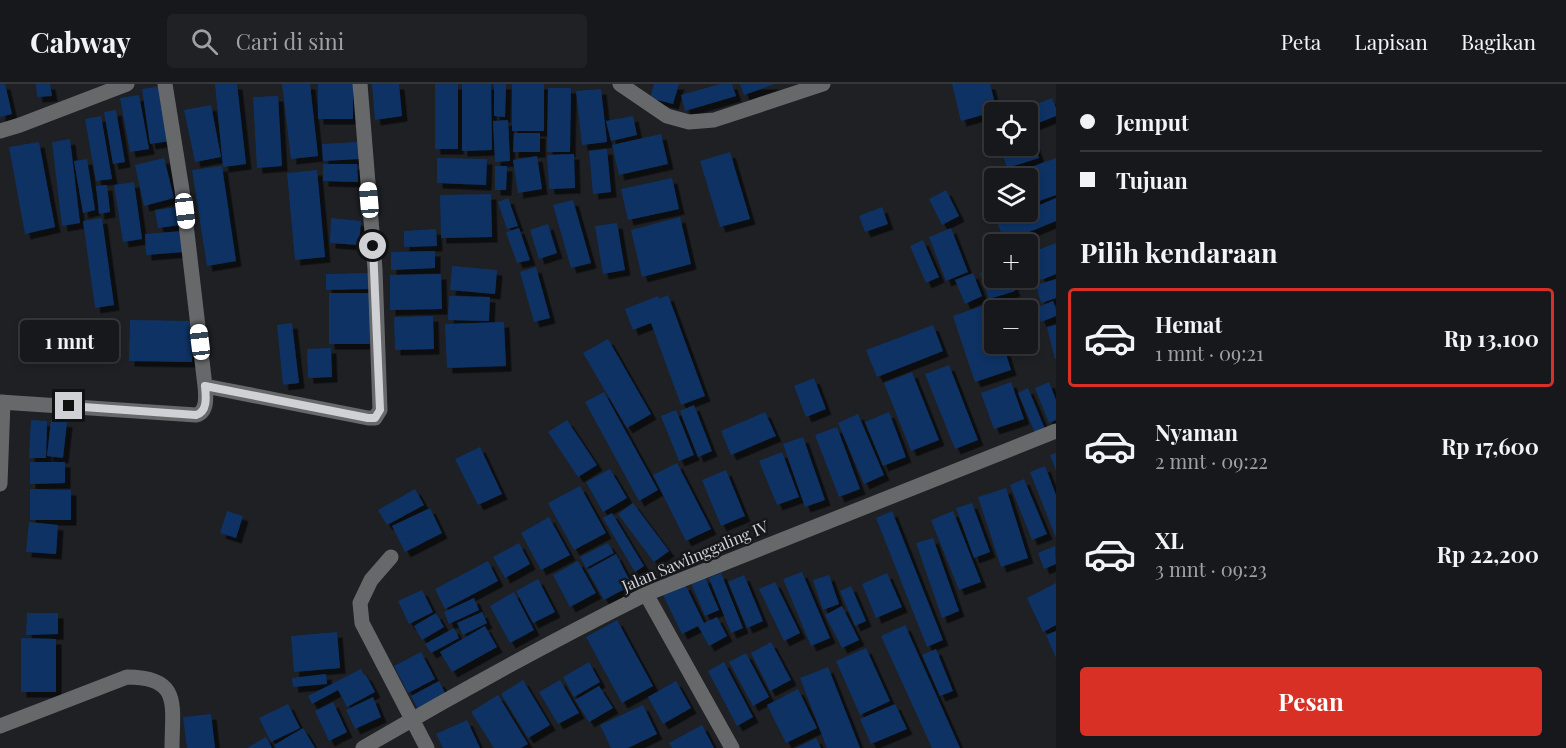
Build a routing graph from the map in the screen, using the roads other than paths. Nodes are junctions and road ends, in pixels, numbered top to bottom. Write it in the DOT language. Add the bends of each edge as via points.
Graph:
graph roads {
  1 [pos="127,84"];
  2 [pos="165,84"];
  3 [pos="360,84"];
  4 [pos="620,84"];
  5 [pos="823,84"];
  6 [pos="0,131"];
  7 [pos="205,390"];
  8 [pos="1,402"];
  9 [pos="1056,430"];
  10 [pos="0,484"];
  11 [pos="391,557"];
  12 [pos="646,594"];
  13 [pos="412,719"];
  14 [pos="0,726"];
  15 [pos="172,748"];
  16 [pos="363,748"];
  17 [pos="427,748"];
  18 [pos="732,748"];
  1 -- 6 [label="street"];
  2 -- 7 [label="street" via="182,190"];
  3 -- 7 [label="street" via="375,269 379,415 368,418"];
  4 -- 5 [label="street" via="667,116 689,122 714,120"];
  7 -- 8 [label="street" via="204,410 196,415"];
  8 -- 10 [label="street"];
  9 -- 12 [label="street, Jalan Sawlinggaling IV"];
  11 -- 13 [label="street" via="360,603 362,623"];
  12 -- 13 [label="street, Jalan Sawlinggaling IV"];
  12 -- 18 [label="street"];
  13 -- 16 [label="street, Jalan Sawlinggaling IV"];
  13 -- 17 [label="street"];
  14 -- 15 [label="street" via="127,677 142,677 167,688 171,698"];
}
